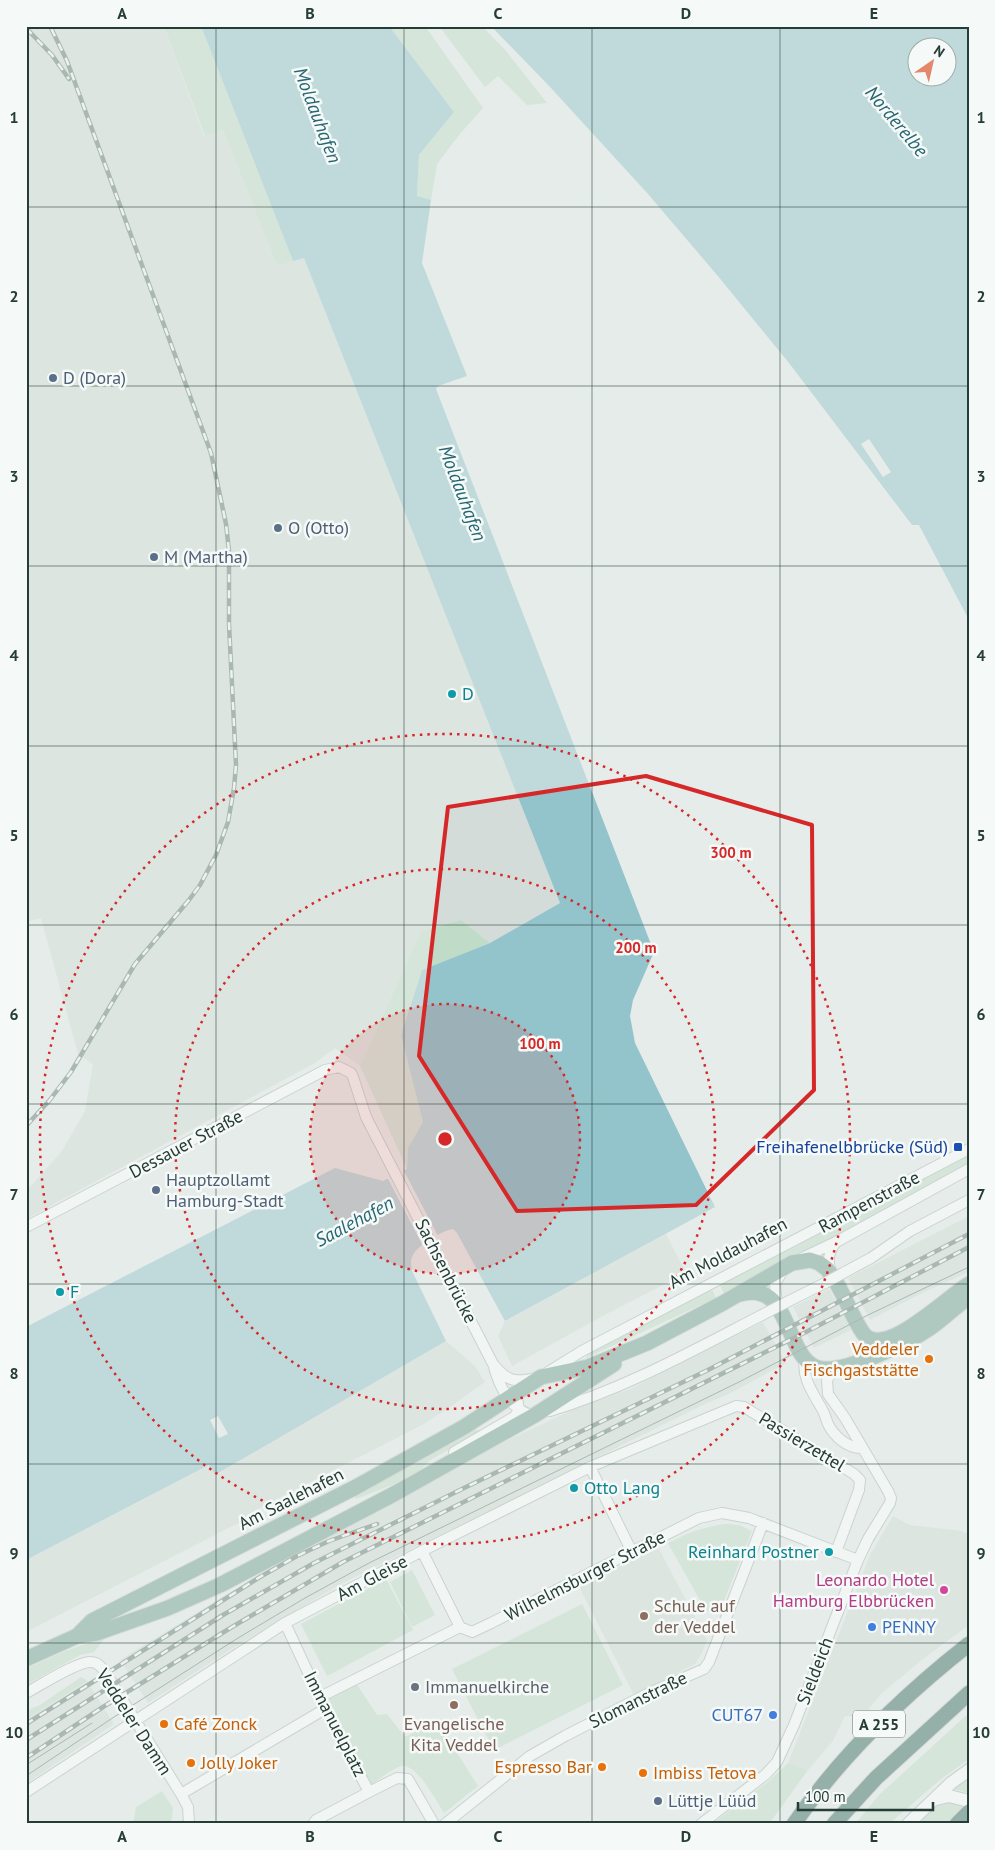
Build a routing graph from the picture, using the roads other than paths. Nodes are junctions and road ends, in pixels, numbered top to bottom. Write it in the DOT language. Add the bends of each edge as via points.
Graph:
graph roads {
  1 [pos="347,1071"];
  2 [pos="969,1149"];
  3 [pos="969,1169"];
  4 [pos="969,1174"];
  5 [pos="950,1180"];
  6 [pos="969,1200"];
  7 [pos="26,1227"];
  8 [pos="838,1241"];
  9 [pos="792,1263"];
  10 [pos="834,1276"];
  11 [pos="969,1284"];
  12 [pos="737,1295"];
  13 [pos="969,1297"];
  14 [pos="783,1302"];
  15 [pos="864,1336"];
  16 [pos="647,1342"];
  17 [pos="805,1358"];
  18 [pos="493,1364"];
  19 [pos="838,1367"];
  20 [pos="504,1375"];
  21 [pos="541,1377"];
  22 [pos="514,1400"];
  23 [pos="740,1405"];
  24 [pos="535,1415"];
  25 [pos="862,1448"];
  26 [pos="590,1466"];
  27 [pos="394,1494"];
  28 [pos="762,1523"];
  29 [pos="422,1551"];
  30 [pos="632,1552"];
  31 [pos="836,1552"];
  32 [pos="858,1560"];
  33 [pos="286,1623"];
  34 [pos="460,1627"];
  35 [pos="77,1636"];
  36 [pos="969,1644"];
  37 [pos="26,1659"];
  38 [pos="26,1693"];
  39 [pos="969,1693"];
  40 [pos="320,1697"];
  41 [pos="325,1708"];
  42 [pos="135,1720"];
  43 [pos="969,1770"];
  44 [pos="26,1792"];
  45 [pos="369,1792"];
  46 [pos="181,1794"];
  47 [pos="934,1800"];
  48 [pos="969,1800"];
  49 [pos="969,1812"];
  50 [pos="190,1824"];
  51 [pos="313,1824"];
  52 [pos="434,1824"];
  53 [pos="445,1824"];
  54 [pos="701,1824"];
  55 [pos="794,1824"];
  56 [pos="834,1824"];
  57 [pos="908,1824"];
  58 [pos="957,1824"];
  1 -- 7 [label="street, Dessauer Straße" via="339,1067 325,1070"];
  1 -- 18 [label="street, Sachsenbrücke" via="353,1077 366,1118"];
  2 -- 21 [label="street, Am Moldauhafen" via="578,1354"];
  3 -- 5 [label="street, Rampenstraße"];
  4 -- 5 [label="street, Rampenstraße"];
  5 -- 8 [label="street, Rampenstraße"];
  6 -- 10 [label="street"];
  8 -- 9 [label="street, Rampenstraße"];
  8 -- 10 [label="street" via="830,1253 829,1263"];
  9 -- 10 [label="main road" via="815,1262"];
  9 -- 12 [label="main road, Rampenstraße"];
  9 -- 14 [label="street" via="775,1284"];
  10 -- 14 [label="street"];
  10 -- 15 [label="main road"];
  11 -- 15 [label="main road" via="919,1323 881,1341"];
  12 -- 14 [label="main road" via="755,1292"];
  12 -- 16 [label="main road, Rampenstraße"];
  13 -- 19 [label="main road" via="925,1331 872,1358"];
  14 -- 17 [label="main road"];
  14 -- 24 [label="street, bridge" via="662,1366 571,1404"];
  15 -- 19 [label="main road" via="855,1355"];
  16 -- 21 [label="main road, Rampenstraße" via="588,1367"];
  16 -- 24 [label="main road, Rampenstraße"];
  17 -- 19 [label="main road" via="818,1368"];
  17 -- 25 [label="street" via="804,1374 829,1425 847,1444"];
  18 -- 20 [label="street, Sachsenbrücke"];
  18 -- 22 [label="street, Sachsenbrücke" via="502,1390"];
  19 -- 25 [label="street" via="827,1380 828,1394"];
  20 -- 21 [label="street" via="518,1381"];
  20 -- 22 [label="street"];
  21 -- 22 [label="main road, Am Moldauhafen"];
  22 -- 24 [label="street" via="526,1413"];
  22 -- 27 [label="street, Am Saalehafen" via="514,1417 436,1462"];
  22 -- 35 [label="main road, Am Saalehafen" via="356,1487 92,1621"];
  23 -- 26 [label="street, Am Gleise"];
  23 -- 31 [label="street, Passierzettel" via="860,1480"];
  24 -- 27 [label="main road, Am Saalehafen"];
  25 -- 32 [label="street, Sieldeich" via="891,1498"];
  26 -- 29 [label="street, Am Gleise"];
  26 -- 30 [label="street"];
  27 -- 35 [label="main road, Am Saalehafen" via="198,1595 97,1633"];
  28 -- 30 [label="street, Wilhelmsburger Straße" via="722,1513 699,1518"];
  28 -- 31 [label="street, Wilhelmsburger Straße"];
  28 -- 53 [label="street, Slomanstraße" via="704,1669 647,1694 530,1756"];
  29 -- 33 [label="street, Am Gleise"];
  29 -- 34 [label="street"];
  30 -- 34 [label="street, Wilhelmsburger Straße" via="472,1632"];
  31 -- 32 [label="street, Wilhelmsburger Straße"];
  32 -- 54 [label="street, Sieldeich" via="777,1762 766,1775"];
  33 -- 40 [label="street, Immanuelplatz"];
  33 -- 42 [label="street, Am Gleise"];
  34 -- 40 [label="street, Wilhelmsburger Straße"];
  35 -- 37 [label="main road, Am Saalehafen"];
  36 -- 55 [label="highway, A 255" via="902,1701 848,1755"];
  38 -- 42 [label="street, Veddeler Damm" via="91,1662 104,1670"];
  39 -- 56 [label="highway, A 255" via="876,1778"];
  40 -- 41 [label="street, Immanuelplatz"];
  41 -- 45 [label="street, Immanuelplatz"];
  41 -- 46 [label="street"];
  42 -- 44 [label="street, Am Gleise"];
  42 -- 46 [label="street, Veddeler Damm"];
  43 -- 47 [label="street"];
  45 -- 51 [label="street"];
  45 -- 52 [label="street, Immanuelplatz" via="397,1778 408,1778"];
  46 -- 50 [label="street, Veddeler Damm" via="188,1807"];
  47 -- 48 [label="street" via="949,1796"];
  47 -- 57 [label="street"];
  49 -- 58 [label="highway"];
}
